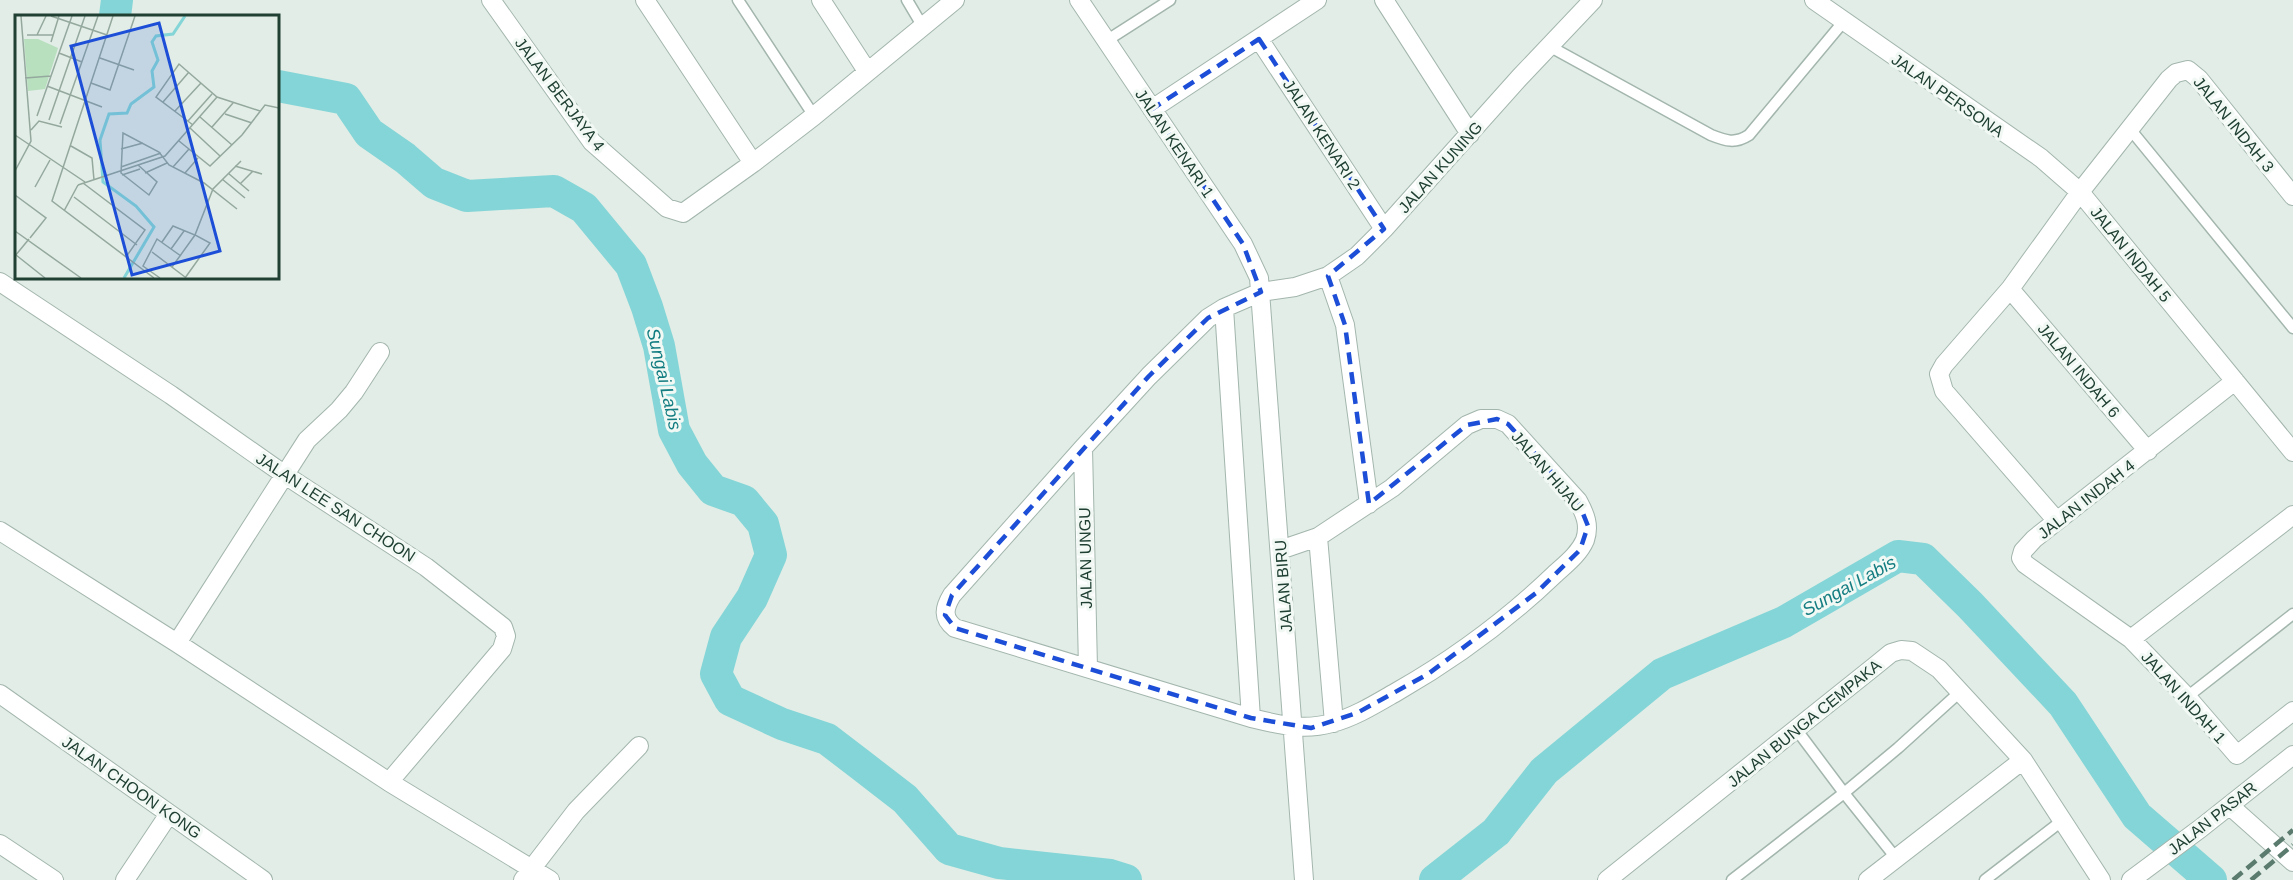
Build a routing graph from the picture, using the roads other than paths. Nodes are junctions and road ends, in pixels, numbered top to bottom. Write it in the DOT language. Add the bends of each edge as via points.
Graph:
graph roads {
  1 [pos="491,0"];
  2 [pos="738,0"];
  3 [pos="820,0"];
  4 [pos="907,0"];
  5 [pos="956,0"];
  6 [pos="1079,0"];
  7 [pos="1170,0"];
  8 [pos="1317,0"];
  9 [pos="1384,0"];
  10 [pos="1593,0"];
  11 [pos="1814,0"];
  12 [pos="647,1"];
  13 [pos="1844,21"];
  14 [pos="923,27"];
  15 [pos="1259,39"];
  16 [pos="1106,41"];
  17 [pos="1549,46"];
  18 [pos="867,71"];
  19 [pos="1152,109"];
  20 [pos="814,116"];
  21 [pos="2130,129"];
  22 [pos="1470,134"];
  23 [pos="753,163"];
  24 [pos="2080,192"];
  25 [pos="2293,196"];
  26 [pos="1384,229"];
  27 [pos="1328,276"];
  28 [pos="0,282"];
  29 [pos="2010,289"];
  30 [pos="1261,292"];
  31 [pos="1224,308"];
  32 [pos="2293,328"];
  33 [pos="380,352"];
  34 [pos="2235,381"];
  35 [pos="1083,447"];
  36 [pos="2148,451"];
  37 [pos="2293,452"];
  38 [pos="285,475"];
  39 [pos="1369,504"];
  40 [pos="2292,519"];
  41 [pos="2057,521"];
  42 [pos="0,531"];
  43 [pos="1318,537"];
  44 [pos="1280,550"];
  45 [pos="2293,614"];
  46 [pos="2131,639"];
  47 [pos="177,643"];
  48 [pos="1088,668"];
  49 [pos="1961,691"];
  50 [pos="0,694"];
  51 [pos="2187,697"];
  52 [pos="2293,711"];
  53 [pos="1251,718"];
  54 [pos="1334,723"];
  55 [pos="1292,728"];
  56 [pos="1796,729"];
  57 [pos="639,746"];
  58 [pos="2293,755"];
  59 [pos="2023,760"];
  60 [pos="388,782"];
  61 [pos="1844,793"];
  62 [pos="2230,806"];
  63 [pos="169,813"];
  64 [pos="2063,820"];
  65 [pos="0,844"];
  66 [pos="1896,858"];
  67 [pos="2293,861"];
  68 [pos="527,874"];
  69 [pos="2136,876"];
  70 [pos="54,880"];
  71 [pos="125,880"];
  72 [pos="263,880"];
  73 [pos="550,880"];
  74 [pos="1304,880"];
  75 [pos="1607,880"];
  76 [pos="1732,880"];
  77 [pos="1868,880"];
  78 [pos="1985,880"];
  79 [pos="2101,880"];
  1 -- 23 [label="street, JALAN BERJAYA 4" via="591,142 667,207 683,213"];
  2 -- 20 [label="lane"];
  3 -- 18 [label="street"];
  4 -- 14 [label="lane"];
  5 -- 14 [label="street"];
  6 -- 16 [label="street, JALAN KENARI 1"];
  7 -- 16 [label="lane"];
  8 -- 15 [label="street"];
  9 -- 22 [label="street"];
  10 -- 17 [label="street, JALAN KUNING"];
  11 -- 13 [label="street, JALAN PERSONA"];
  12 -- 23 [label="street"];
  13 -- 17 [label="lane" via="1749,135 1732,142 1711,135"];
  13 -- 24 [label="street, JALAN PERSONA" via="2041,158"];
  14 -- 18 [label="street"];
  15 -- 19 [label="street"];
  15 -- 26 [label="street, JALAN KENARI 2"];
  16 -- 19 [label="street, JALAN KENARI 1"];
  17 -- 22 [label="street, JALAN KUNING"];
  18 -- 20 [label="street"];
  19 -- 30 [label="street, JALAN KENARI 1" via="1243,244"];
  20 -- 23 [label="street"];
  21 -- 24 [label="street, JALAN INDAH 3"];
  21 -- 25 [label="street, JALAN INDAH 3" via="2169,79 2187,70 2199,79"];
  21 -- 32 [label="lane"];
  22 -- 26 [label="street, JALAN KUNING"];
  24 -- 29 [label="street, JALAN INDAH 5"];
  24 -- 34 [label="street, JALAN INDAH 5"];
  26 -- 27 [label="street, JALAN KUNING" via="1357,256"];
  27 -- 30 [label="street, JALAN KUNING" via="1295,287"];
  27 -- 39 [label="street" via="1345,325"];
  28 -- 38 [label="street, JALAN LEE SAN CHOON"];
  29 -- 36 [label="street, JALAN INDAH 6"];
  29 -- 41 [label="street, JALAN INDAH 5" via="1939,374 1944,391"];
  30 -- 31 [label="street, JALAN KUNING"];
  30 -- 44 [label="street, JALAN BIRU"];
  31 -- 35 [label="street, JALAN KUNING" via="1208,318 1149,376"];
  31 -- 53 [label="street"];
  33 -- 38 [label="street" via="354,392 307,440"];
  34 -- 36 [label="street, JALAN INDAH 4"];
  34 -- 37 [label="street, JALAN INDAH 5"];
  35 -- 48 [label="street, JALAN UNGU"];
  35 -- 48 [label="street, JALAN HIJAU" via="952,595 945,615 955,628"];
  36 -- 41 [label="street, JALAN INDAH 4"];
  38 -- 47 [label="street"];
  38 -- 60 [label="street, JALAN LEE SAN CHOON" via="426,567 503,627 506,636 502,649"];
  39 -- 43 [label="street, JALAN HIJAU"];
  39 -- 54 [label="street, JALAN HIJAU" via="1467,425 1489,418 1508,424 1578,501 1588,526 1580,550 1536,593 1476,640 1420,679"];
  40 -- 46 [label="street"];
  41 -- 46 [label="street, JALAN INDAH 4" via="2034,539 2021,558"];
  42 -- 47 [label="street"];
  43 -- 44 [label="street, JALAN HIJAU"];
  43 -- 54 [label="street"];
  44 -- 55 [label="street, JALAN BIRU"];
  45 -- 51 [label="lane"];
  46 -- 51 [label="street, JALAN INDAH 1"];
  47 -- 60 [label="street"];
  48 -- 53 [label="street, JALAN HIJAU"];
  49 -- 56 [label="street, JALAN BUNGA CEMPAKA" via="1924,657 1901,650 1891,653"];
  49 -- 59 [label="street, JALAN BUNGA CEMPAKA"];
  49 -- 61 [label="lane"];
  50 -- 63 [label="street, JALAN CHOON KONG"];
  51 -- 52 [label="street, JALAN INDAH 1" via="2237,755"];
  53 -- 55 [label="street, JALAN HIJAU"];
  54 -- 55 [label="street, JALAN HIJAU"];
  55 -- 74 [label="street, JALAN BIRU"];
  56 -- 61 [label="lane"];
  56 -- 75 [label="street, JALAN BUNGA CEMPAKA"];
  57 -- 68 [label="street" via="576,811"];
  58 -- 62 [label="street, JALAN PASAR"];
  59 -- 64 [label="street, JALAN BUNGA CEMPAKA"];
  59 -- 66 [label="street"];
  60 -- 68 [label="street"];
  61 -- 66 [label="lane"];
  61 -- 76 [label="lane"];
  62 -- 67 [label="street"];
  62 -- 69 [label="street, JALAN PASAR"];
  63 -- 71 [label="street"];
  63 -- 72 [label="street, JALAN CHOON KONG"];
  64 -- 78 [label="lane"];
  64 -- 79 [label="street, JALAN BUNGA CEMPAKA"];
  65 -- 70 [label="street"];
  66 -- 77 [label="street"];
  68 -- 73 [label="street"];
}
